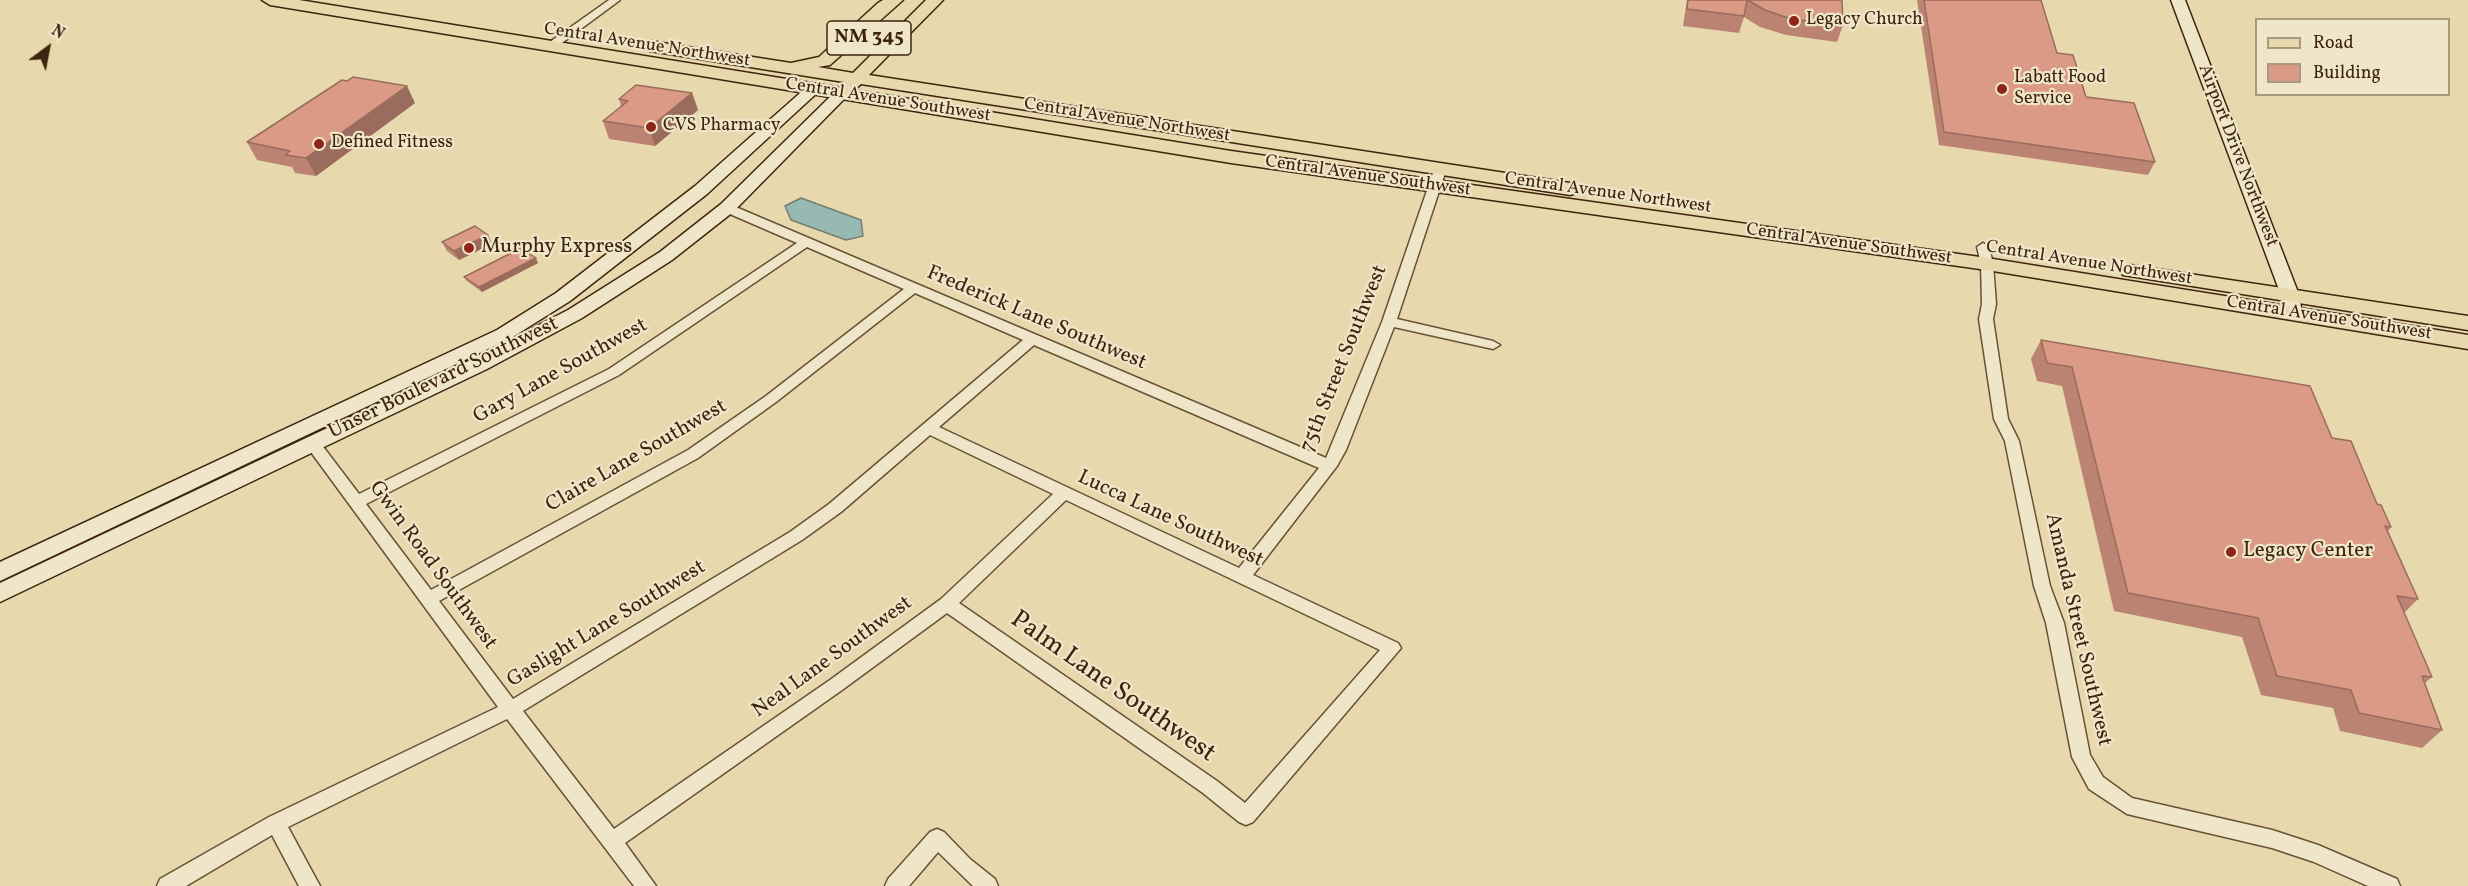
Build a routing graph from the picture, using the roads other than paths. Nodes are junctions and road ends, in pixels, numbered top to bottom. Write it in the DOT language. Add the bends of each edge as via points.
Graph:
graph roads {
  1 [pos="270,0"];
  2 [pos="357,0"];
  3 [pos="615,0"];
  4 [pos="896,0"];
  5 [pos="908,0"];
  6 [pos="935,0"];
  7 [pos="2178,0"];
  8 [pos="570,33"];
  9 [pos="551,46"];
  10 [pos="786,68"];
  11 [pos="829,74"];
  12 [pos="856,79"];
  13 [pos="813,89"];
  14 [pos="841,94"];
  15 [pos="1437,179"];
  16 [pos="727,208"];
  17 [pos="806,242"];
  18 [pos="1985,256"];
  19 [pos="912,289"];
  20 [pos="2292,304"];
  21 [pos="1389,322"];
  22 [pos="2468,323"];
  23 [pos="1031,340"];
  24 [pos="2468,342"];
  25 [pos="1493,345"];
  26 [pos="930,429"];
  27 [pos="313,444"];
  28 [pos="1329,466"];
  29 [pos="1064,493"];
  30 [pos="357,502"];
  31 [pos="0,572"];
  32 [pos="1242,577"];
  33 [pos="0,593"];
  34 [pos="429,599"];
  35 [pos="946,604"];
  36 [pos="511,709"];
  37 [pos="1246,816"];
  38 [pos="276,823"];
  39 [pos="612,841"];
  40 [pos="167,886"];
  41 [pos="310,886"];
  42 [pos="646,886"];
  43 [pos="895,886"];
  44 [pos="988,886"];
  45 [pos="2390,886"];
  1 -- 9 [label="main road, Central Avenue Southwest"];
  2 -- 8 [label="main road, Central Avenue Northwest"];
  3 -- 8 [label="street"];
  4 -- 10 [label="main road" via="884,6 824,61"];
  5 -- 11 [label="main road, NM 345"];
  6 -- 12 [label="main road, NM 345"];
  7 -- 20 [label="main road, Airport Drive Northwest"];
  8 -- 9 [label="street"];
  8 -- 10 [label="main road, Central Avenue Northwest"];
  9 -- 13 [label="main road, Central Avenue Southwest"];
  10 -- 11 [label="main road, Central Avenue Northwest"];
  11 -- 12 [label="main road, Central Avenue Northwest"];
  11 -- 13 [label="main road, NM 345"];
  12 -- 14 [label="main road, NM 345"];
  12 -- 15 [label="main road, Central Avenue Northwest"];
  13 -- 14 [label="main road, Central Avenue Southwest"];
  13 -- 31 [label="main road, Unser Boulevard Southwest" via="701,190 563,297 504,334"];
  14 -- 15 [label="main road, Central Avenue Southwest"];
  14 -- 16 [label="main road, Unser Boulevard Southwest"];
  15 -- 18 [label="main road, Central Avenue Southwest"];
  15 -- 21 [label="street, 75th Street Southwest"];
  16 -- 17 [label="street, Frederick Lane Southwest"];
  16 -- 27 [label="main road, Unser Boulevard Southwest" via="666,256 575,314"];
  17 -- 19 [label="street, Frederick Lane Southwest"];
  17 -- 30 [label="street, Gary Lane Southwest" via="614,372"];
  18 -- 20 [label="main road, Central Avenue Southwest"];
  18 -- 45 [label="street, Amanda Street Southwest" via="1989,304 1986,319 2001,419 2012,441 2042,586 2055,623 2081,757 2096,783 2127,805 2272,839 2319,854"];
  19 -- 23 [label="street, Frederick Lane Southwest"];
  19 -- 34 [label="street, Claire Lane Southwest" via="771,399 693,454"];
  20 -- 22 [label="main road"];
  20 -- 24 [label="main road, Central Avenue Southwest"];
  21 -- 25 [label="street"];
  21 -- 28 [label="street, 75th Street Southwest"];
  23 -- 26 [label="street, Gaslight Lane Southwest"];
  23 -- 28 [label="street, Frederick Lane Southwest"];
  26 -- 29 [label="street, Lucca Lane Southwest"];
  26 -- 36 [label="street, Gaslight Lane Southwest" via="836,508 796,536"];
  27 -- 30 [label="street, Gwin Road Southwest"];
  27 -- 33 [label="main road, Unser Boulevard Southwest"];
  28 -- 32 [label="street, 75th Street Southwest"];
  29 -- 32 [label="street, Lucca Lane Southwest"];
  29 -- 35 [label="street, Neal Lane Southwest"];
  30 -- 34 [label="street, Gwin Road Southwest"];
  32 -- 37 [label="street, Lucca Lane Southwest" via="1392,648"];
  34 -- 36 [label="street, Gwin Road Southwest"];
  35 -- 37 [label="street, Palm Lane Southwest"];
  35 -- 39 [label="street, Neal Lane Southwest"];
  36 -- 38 [label="street, Gaslight Lane Southwest"];
  36 -- 39 [label="street, Gwin Road Southwest"];
  38 -- 40 [label="street, Gaslight Lane Southwest"];
  38 -- 41 [label="street"];
  39 -- 42 [label="street, Gwin Road Southwest"];
  43 -- 44 [label="street" via="937,838"];
}
